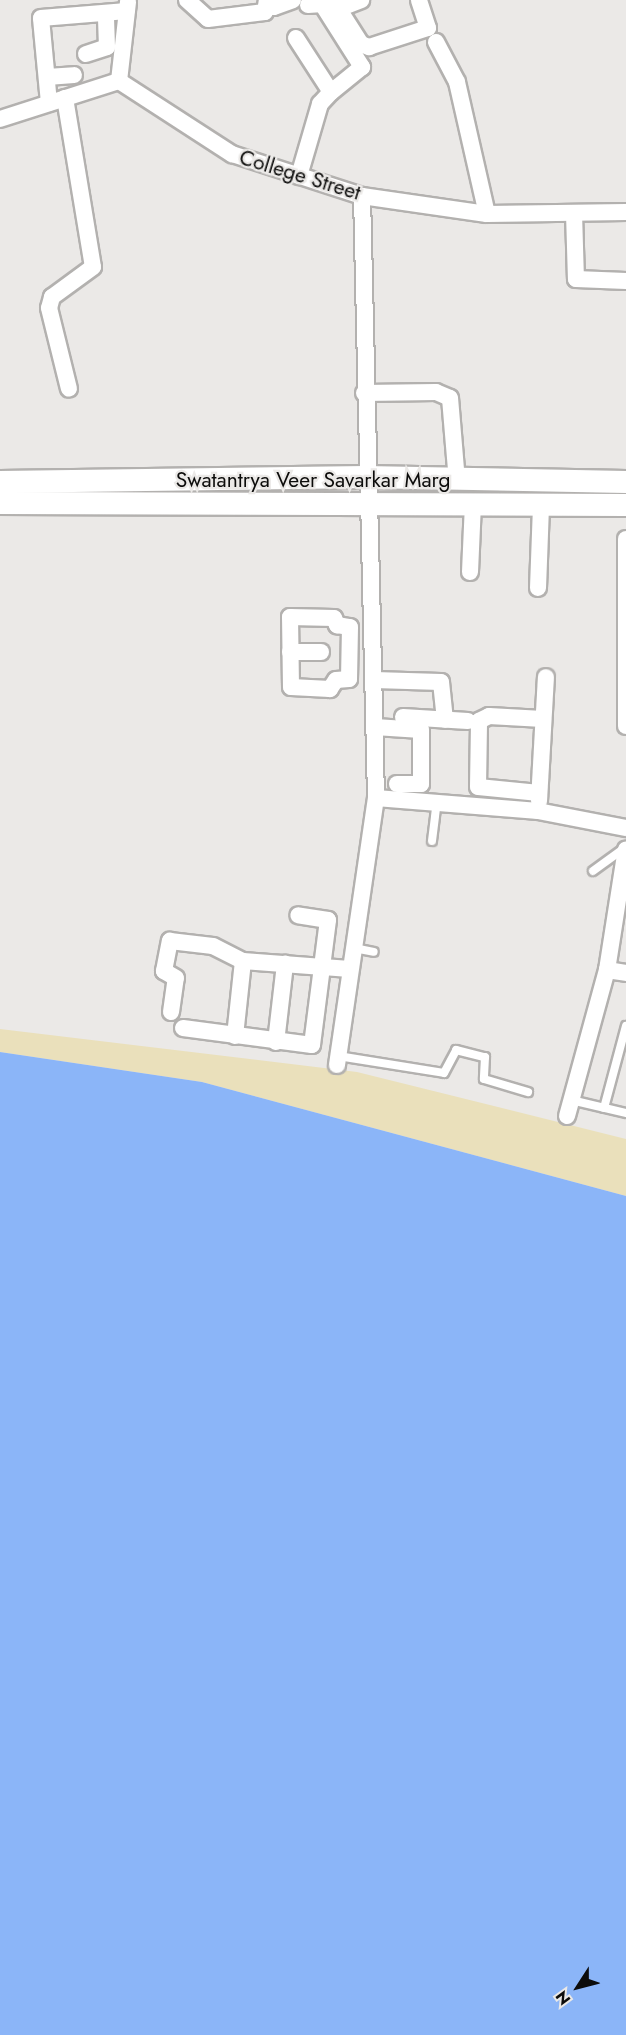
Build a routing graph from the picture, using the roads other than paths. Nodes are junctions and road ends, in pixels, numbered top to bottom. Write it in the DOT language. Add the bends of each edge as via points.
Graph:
graph roads {
  1 [pos="187,0"];
  2 [pos="269,0"];
  3 [pos="361,0"];
  4 [pos="418,0"];
  5 [pos="300,3"];
  6 [pos="335,4"];
  7 [pos="128,6"];
  8 [pos="106,13"];
  9 [pos="296,38"];
  10 [pos="436,42"];
  11 [pos="86,54"];
  12 [pos="74,75"];
  13 [pos="46,77"];
  14 [pos="119,81"];
  15 [pos="331,92"];
  16 [pos="57,101"];
  17 [pos="0,119"];
  18 [pos="299,176"];
  19 [pos="362,196"];
  20 [pos="626,212"];
  21 [pos="574,213"];
  22 [pos="487,214"];
  23 [pos="626,281"];
  24 [pos="69,389"];
  25 [pos="364,393"];
  26 [pos="365,477"];
  27 [pos="457,481"];
  28 [pos="0,482"];
  29 [pos="626,482"];
  30 [pos="368,501"];
  31 [pos="0,503"];
  32 [pos="473,503"];
  33 [pos="541,505"];
  34 [pos="626,505"];
  35 [pos="626,539"];
  36 [pos="470,572"];
  37 [pos="625,583"];
  38 [pos="538,588"];
  39 [pos="625,604"];
  40 [pos="625,649"];
  41 [pos="290,652"];
  42 [pos="321,652"];
  43 [pos="350,652"];
  44 [pos="373,653"];
  45 [pos="546,677"];
  46 [pos="374,680"];
  47 [pos="543,719"];
  48 [pos="445,720"];
  49 [pos="375,721"];
  50 [pos="468,721"];
  51 [pos="626,726"];
  52 [pos="397,784"];
  53 [pos="539,793"];
  54 [pos="376,798"];
  55 [pos="437,803"];
  56 [pos="538,811"];
  57 [pos="626,828"];
  58 [pos="432,841"];
  59 [pos="625,856"];
  60 [pos="593,872"];
  61 [pos="623,894"];
  62 [pos="298,915"];
  63 [pos="354,948"];
  64 [pos="374,952"];
  65 [pos="243,961"];
  66 [pos="285,964"];
  67 [pos="321,967"];
  68 [pos="350,969"];
  69 [pos="607,970"];
  70 [pos="626,973"];
  71 [pos="171,1012"];
  72 [pos="626,1026"];
  73 [pos="183,1028"];
  74 [pos="235,1036"];
  75 [pos="276,1042"];
  76 [pos="337,1060"];
  77 [pos="528,1092"];
  78 [pos="569,1108"];
  79 [pos="604,1108"];
  80 [pos="626,1113"];
  1 -- 2 [label="street" via="212,19 265,12"];
  2 -- 5 [label="street" via="273,6"];
  3 -- 6 [label="street"];
  4 -- 6 [label="street" via="428,28 369,47 361,44"];
  5 -- 15 [label="street" via="322,4 362,67"];
  7 -- 8 [label="street"];
  7 -- 14 [label="street"];
  8 -- 11 [label="street" via="107,48"];
  8 -- 13 [label="street" via="41,18"];
  9 -- 15 [label="street"];
  10 -- 22 [label="street" via="457,82"];
  12 -- 13 [label="street"];
  13 -- 16 [label="street"];
  14 -- 16 [label="street"];
  14 -- 18 [label="street, College Street" via="232,154"];
  15 -- 18 [label="street" via="320,104"];
  16 -- 17 [label="street"];
  16 -- 24 [label="street" via="93,267 52,297 49,308"];
  18 -- 19 [label="street, College Street"];
  19 -- 22 [label="street, College Street"];
  19 -- 25 [label="street"];
  20 -- 21 [label="street, College Street"];
  21 -- 22 [label="street, College Street"];
  21 -- 23 [label="street" via="576,279"];
  25 -- 26 [label="street"];
  25 -- 27 [label="street" via="436,392 450,399"];
  26 -- 27 [label="main road, Swatantrya Veer Savarkar Marg"];
  26 -- 28 [label="main road, Swatantrya Veer Savarkar Marg"];
  26 -- 30 [label="street"];
  27 -- 29 [label="main road, Swatantrya Veer Savarkar Marg"];
  30 -- 31 [label="main road, Swatantrya Veer Savarkar Marg"];
  30 -- 32 [label="main road, Swatantrya Veer Savarkar Marg"];
  30 -- 44 [label="street"];
  32 -- 33 [label="main road, Swatantrya Veer Savarkar Marg"];
  32 -- 36 [label="street"];
  33 -- 34 [label="main road, Swatantrya Veer Savarkar Marg"];
  33 -- 38 [label="street"];
  35 -- 37 [label="street"];
  37 -- 39 [label="street"];
  39 -- 40 [label="street"];
  40 -- 51 [label="street"];
  41 -- 42 [label="street"];
  41 -- 43 [label="street" via="294,616 334,618 337,625 349,626"];
  41 -- 43 [label="street" via="291,687 330,689 336,680 350,678"];
  43 -- 44 [label="street"];
  44 -- 46 [label="street"];
  45 -- 47 [label="street"];
  46 -- 48 [label="street" via="441,682 446,688"];
  46 -- 49 [label="street"];
  47 -- 53 [label="street"];
  47 -- 53 [label="street" via="489,716 479,721 478,787"];
  48 -- 49 [label="street"];
  48 -- 50 [label="street"];
  49 -- 52 [label="street" via="422,730 422,784"];
  49 -- 54 [label="street"];
  53 -- 56 [label="street"];
  54 -- 55 [label="street"];
  54 -- 63 [label="street"];
  55 -- 56 [label="street"];
  55 -- 58 [label="lane"];
  56 -- 57 [label="street"];
  59 -- 60 [label="lane"];
  59 -- 61 [label="street"];
  61 -- 69 [label="street"];
  62 -- 67 [label="street" via="328,918"];
  63 -- 64 [label="lane"];
  63 -- 68 [label="street"];
  65 -- 66 [label="street"];
  65 -- 71 [label="street" via="213,946 170,941 164,971 176,978"];
  65 -- 74 [label="street"];
  66 -- 67 [label="street"];
  66 -- 75 [label="street"];
  67 -- 68 [label="street"];
  67 -- 75 [label="street" via="313,1043"];
  68 -- 76 [label="street"];
  69 -- 70 [label="street"];
  69 -- 78 [label="street"];
  72 -- 79 [label="lane"];
  73 -- 74 [label="street"];
  74 -- 75 [label="street"];
  76 -- 77 [label="lane" via="444,1073 456,1050 485,1057 484,1079"];
  78 -- 79 [label="lane"];
  79 -- 80 [label="lane"];
}
